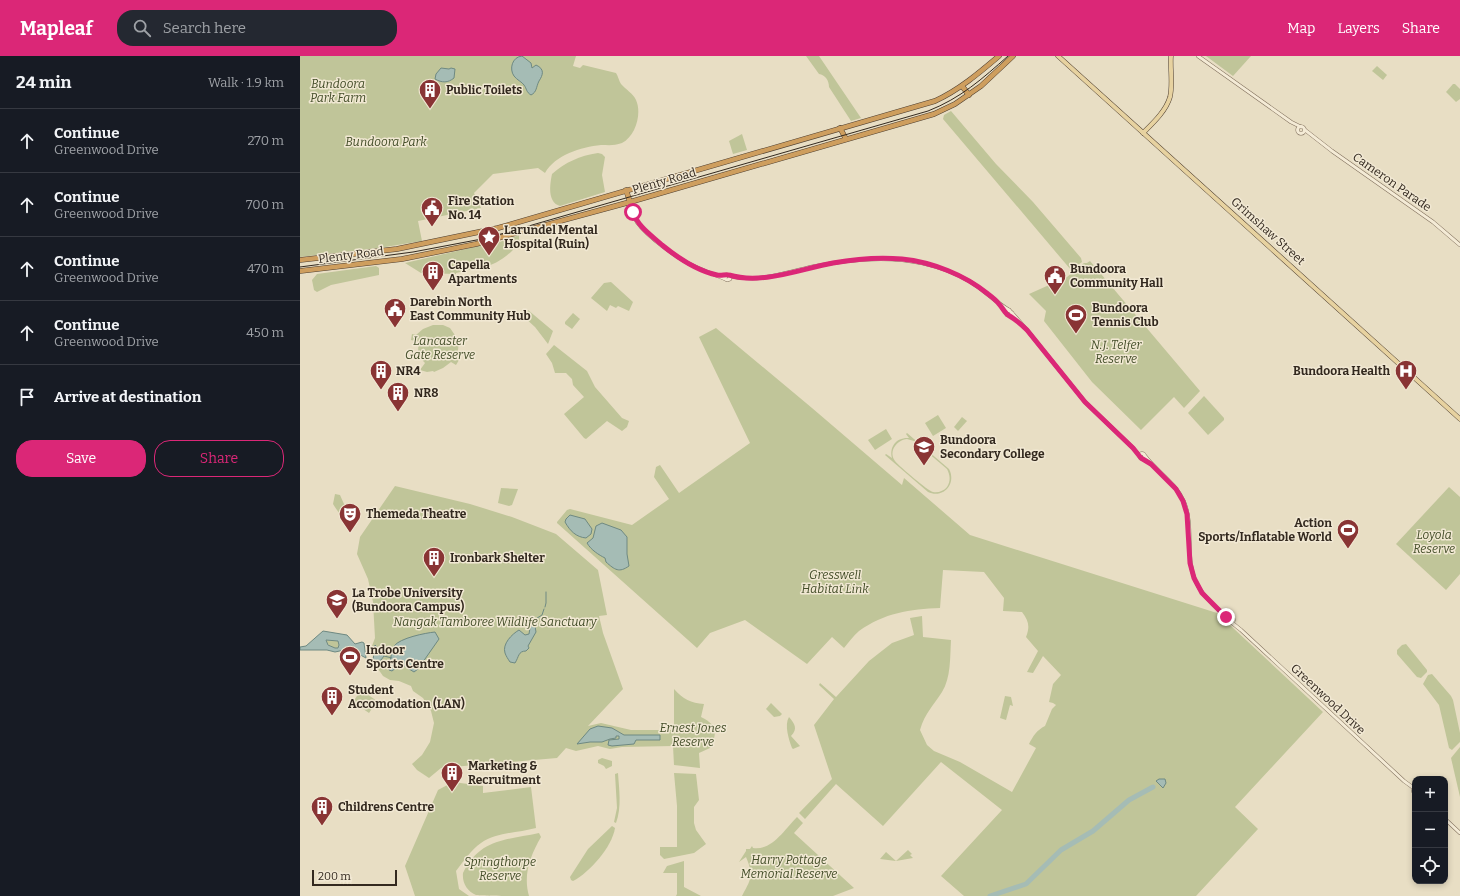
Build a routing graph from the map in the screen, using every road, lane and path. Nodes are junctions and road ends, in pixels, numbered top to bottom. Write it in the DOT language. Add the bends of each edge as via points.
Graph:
graph roads {
  1 [pos="999,56"];
  2 [pos="1013,56"];
  3 [pos="1055,56"];
  4 [pos="1169,56"];
  5 [pos="1198,56"];
  6 [pos="1059,57"];
  7 [pos="962,86"];
  8 [pos="969,95"];
  9 [pos="842,128"];
  10 [pos="1300,128"];
  11 [pos="1304,132"];
  12 [pos="1143,133"];
  13 [pos="846,139"];
  14 [pos="626,190"];
  15 [pos="630,202"];
  16 [pos="550,213"];
  17 [pos="556,223"];
  18 [pos="1460,246"];
  19 [pos="350,255"];
  20 [pos="300,260"];
  21 [pos="353,265"];
  22 [pos="300,271"];
  23 [pos="1460,419"];
  24 [pos="1412,789"];
  25 [pos="1448,822"];
  26 [pos="1460,833"];
  1 -- 7 [label="highway, Plenty Road"];
  2 -- 8 [label="highway, Plenty Road"];
  3 -- 6 [label="main road, Grimshaw Street"];
  4 -- 12 [label="main road" via="1168,101 1162,112"];
  5 -- 10 [label="street"];
  6 -- 12 [label="main road, Grimshaw Street"];
  7 -- 8 [label="highway"];
  7 -- 9 [label="highway, Plenty Road" via="935,101"];
  8 -- 13 [label="highway, Plenty Road" via="934,114"];
  9 -- 13 [label="highway"];
  9 -- 14 [label="highway, Plenty Road"];
  10 -- 11 [label="street" via="1304,128"];
  10 -- 11 [label="street" via="1300,133"];
  11 -- 18 [label="street, Cameron Parade" via="1433,222"];
  12 -- 23 [label="main road, Grimshaw Street"];
  13 -- 15 [label="highway, Plenty Road"];
  14 -- 15 [label="highway"];
  14 -- 16 [label="highway, Plenty Road"];
  15 -- 17 [label="highway, Plenty Road"];
  15 -- 24 [label="street, Greenwood Drive" via="634,217 640,225 668,250 688,263 727,280 773,276 834,263 903,259 960,276 979,287 1000,304 1007,311 1007,315 1011,314 1019,322 1085,402 1173,485 1183,501 1188,518 1190,563 1202,593"];
  16 -- 17 [label="highway"];
  16 -- 19 [label="highway, Plenty Road" via="470,234 397,249"];
  17 -- 21 [label="highway, Plenty Road" via="456,249"];
  19 -- 20 [label="highway, Plenty Road"];
  19 -- 21 [label="highway" via="354,259"];
  21 -- 22 [label="highway, Plenty Road"];
  25 -- 26 [label="street"];
}
